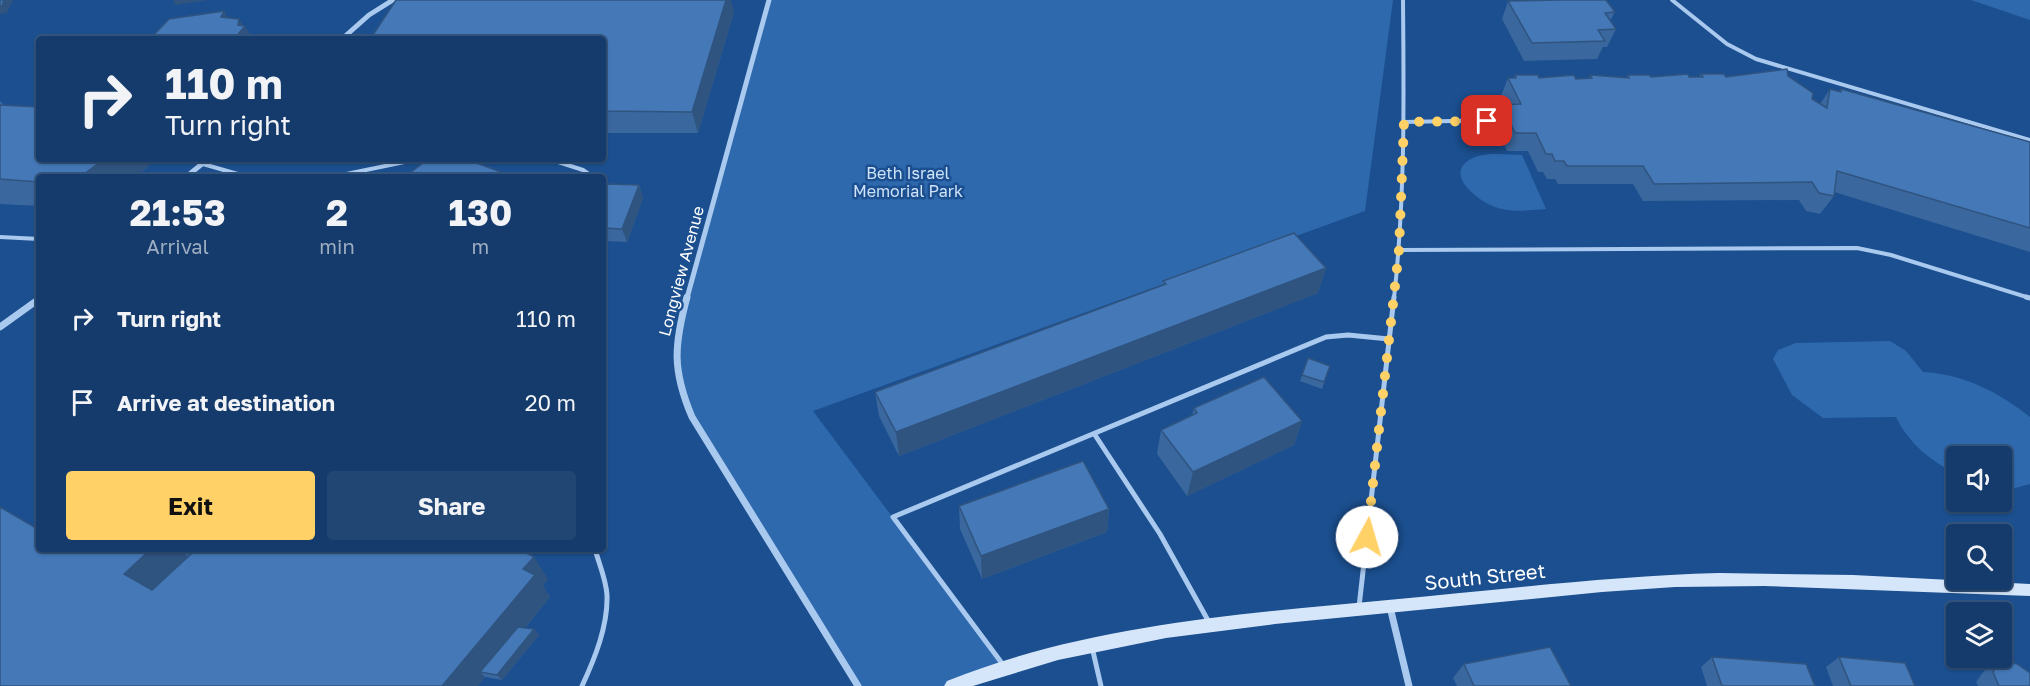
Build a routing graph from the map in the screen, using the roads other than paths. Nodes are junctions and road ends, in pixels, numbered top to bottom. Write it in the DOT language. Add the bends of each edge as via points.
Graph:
graph roads {
  1 [pos="393,0"];
  2 [pos="769,0"];
  3 [pos="1403,0"];
  4 [pos="1672,0"];
  5 [pos="346,36"];
  6 [pos="1508,120"];
  7 [pos="1404,122"];
  8 [pos="2030,140"];
  9 [pos="204,162"];
  10 [pos="404,162"];
  11 [pos="558,162"];
  12 [pos="202,164"];
  13 [pos="190,174"];
  14 [pos="237,174"];
  15 [pos="346,174"];
  16 [pos="589,174"];
  17 [pos="0,237"];
  18 [pos="36,239"];
  19 [pos="1399,250"];
  20 [pos="2030,298"];
  21 [pos="36,301"];
  22 [pos="0,327"];
  23 [pos="1389,339"];
  24 [pos="1095,435"];
  25 [pos="596,552"];
  26 [pos="2030,590"];
  27 [pos="1390,606"];
  28 [pos="1359,609"];
  29 [pos="1210,624"];
  30 [pos="1092,645"];
  31 [pos="1004,666"];
  32 [pos="582,686"];
  33 [pos="858,686"];
  34 [pos="952,686"];
  35 [pos="1101,686"];
  36 [pos="1409,686"];
  1 -- 5 [label="street"];
  2 -- 33 [label="street, Longview Avenue" via="676,333 675,363 679,388 698,430"];
  3 -- 7 [label="lane"];
  4 -- 8 [label="lane" via="1727,44 1756,59"];
  6 -- 7 [label="lane"];
  7 -- 19 [label="lane"];
  9 -- 12 [label="street"];
  10 -- 15 [label="lane"];
  11 -- 16 [label="lane"];
  12 -- 13 [label="street"];
  12 -- 14 [label="lane"];
  17 -- 18 [label="lane"];
  19 -- 20 [label="lane" via="1857,248"];
  19 -- 23 [label="lane"];
  21 -- 22 [label="street"];
  23 -- 24 [label="lane" via="1326,337"];
  23 -- 28 [label="lane"];
  24 -- 29 [label="lane" via="1160,534"];
  24 -- 31 [label="lane" via="893,517"];
  25 -- 32 [label="lane" via="607,594 606,611"];
  26 -- 27 [label="main road, South Street" via="1782,580 1675,581"];
  27 -- 28 [label="main road, South Street"];
  27 -- 36 [label="street"];
  28 -- 29 [label="main road, South Street"];
  29 -- 30 [label="main road, South Street"];
  30 -- 31 [label="main road, South Street"];
  30 -- 35 [label="lane"];
  31 -- 34 [label="main road, South Street"];
}
